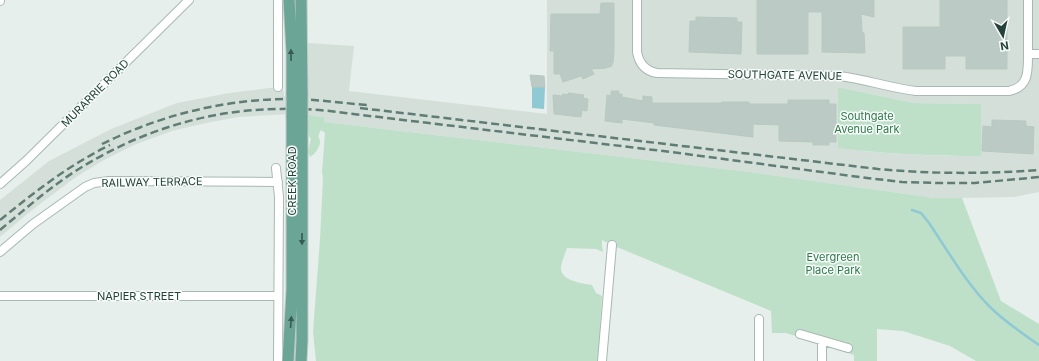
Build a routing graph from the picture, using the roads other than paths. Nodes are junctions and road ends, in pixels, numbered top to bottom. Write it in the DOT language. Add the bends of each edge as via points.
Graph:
graph roads {
  1 [pos="189,0"];
  2 [pos="278,0"];
  3 [pos="289,0"];
  4 [pos="301,0"];
  5 [pos="637,0"];
  6 [pos="1028,0"];
  7 [pos="1028,54"];
  8 [pos="1039,54"];
  9 [pos="278,87"];
  10 [pos="297,94"];
  11 [pos="297,116"];
  12 [pos="276,168"];
  13 [pos="278,182"];
  14 [pos="0,184"];
  15 [pos="612,245"];
  16 [pos="0,252"];
  17 [pos="0,296"];
  18 [pos="278,296"];
  19 [pos="759,319"];
  20 [pos="800,334"];
  21 [pos="822,341"];
  22 [pos="848,348"];
  23 [pos="278,361"];
  24 [pos="288,361"];
  25 [pos="301,361"];
  26 [pos="602,361"];
  27 [pos="759,361"];
  28 [pos="822,361"];
  1 -- 14 [label="street, MURARRIE ROAD" via="26,162"];
  2 -- 9 [label="street"];
  10 -- 3 [label="main road, CREEK ROAD, one-way"];
  4 -- 10 [label="main road, CREEK ROAD"];
  5 -- 7 [label="street, SOUTHGATE AVENUE" via="638,56 644,67 657,73 832,75 902,89 1009,91 1018,88 1025,79"];
  6 -- 7 [label="street, SOUTHGATE AVENUE"];
  7 -- 8 [label="street"];
  10 -- 11 [label="main road, CREEK ROAD, bridge"];
  24 -- 11 [label="main road, CREEK ROAD, one-way"];
  11 -- 25 [label="main road, CREEK ROAD, one-way"];
  12 -- 13 [label="street, CREEK ROAD"];
  13 -- 16 [label="street, RAILWAY TERRACE" via="94,183 51,210"];
  13 -- 18 [label="street, CREEK ROAD"];
  15 -- 26 [label="street"];
  17 -- 18 [label="street, NAPIER STREET"];
  18 -- 23 [label="street, CREEK ROAD"];
  19 -- 27 [label="street"];
  20 -- 21 [label="street"];
  21 -- 22 [label="street"];
  21 -- 28 [label="street"];
}
